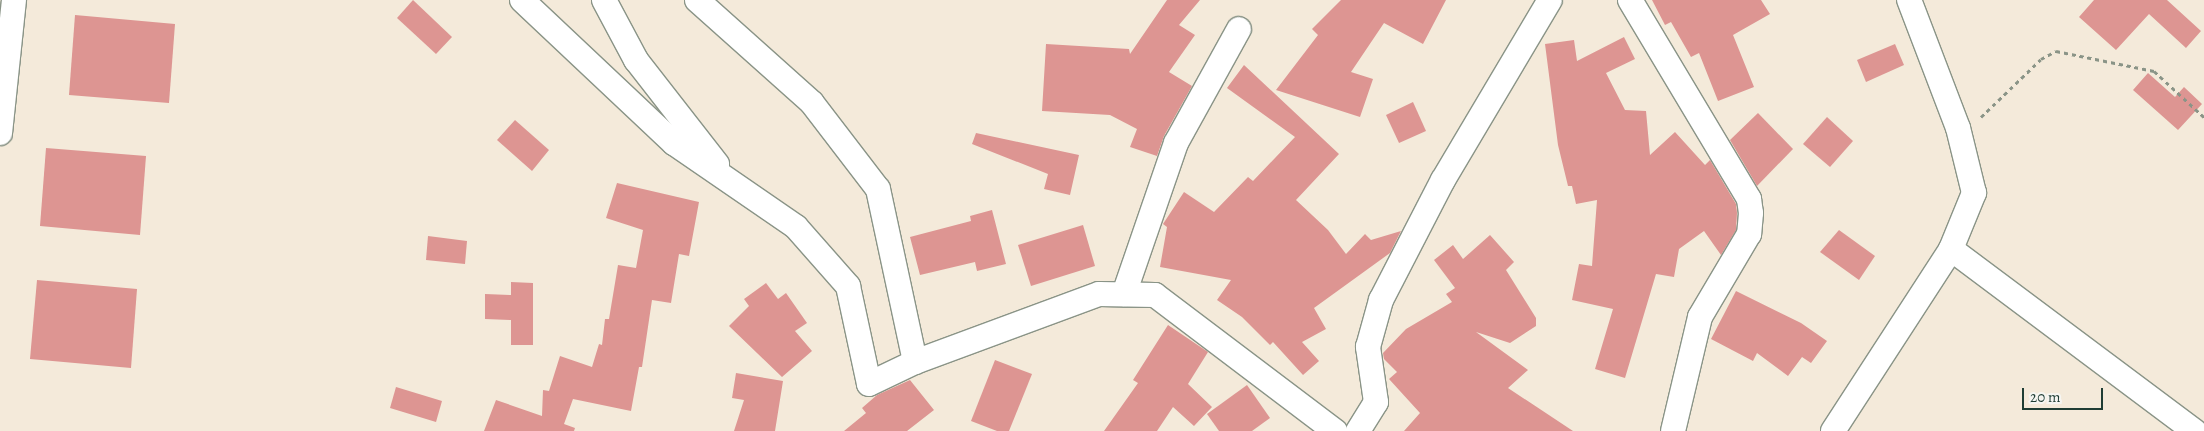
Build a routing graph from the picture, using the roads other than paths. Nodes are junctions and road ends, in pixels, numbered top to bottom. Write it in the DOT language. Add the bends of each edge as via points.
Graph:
graph roads {
  1 [pos="14,0"];
  2 [pos="522,0"];
  3 [pos="604,0"];
  4 [pos="697,0"];
  5 [pos="1550,0"];
  6 [pos="1630,0"];
  7 [pos="1909,0"];
  8 [pos="1239,29"];
  9 [pos="0,133"];
  10 [pos="732,183"];
  11 [pos="1951,249"];
  12 [pos="1124,294"];
  13 [pos="916,362"];
  14 [pos="1335,431"];
  15 [pos="1358,431"];
  16 [pos="1673,431"];
  17 [pos="1833,431"];
  18 [pos="2194,431"];
  1 -- 9 [label="street"];
  2 -- 10 [label="street" via="674,143"];
  3 -- 10 [label="street" via="636,60"];
  4 -- 13 [label="street" via="812,103 878,189"];
  5 -- 15 [label="street" via="1443,180 1381,300 1368,347 1376,402"];
  6 -- 16 [label="street" via="1749,199 1751,213 1749,234 1700,317"];
  7 -- 11 [label="street" via="1958,128 1974,194"];
  8 -- 12 [label="street" via="1176,143"];
  10 -- 13 [label="street" via="796,227 848,286 869,384"];
  11 -- 17 [label="street"];
  11 -- 18 [label="street"];
  12 -- 13 [label="street" via="1099,294"];
  12 -- 14 [label="street" via="1155,295"];
}
